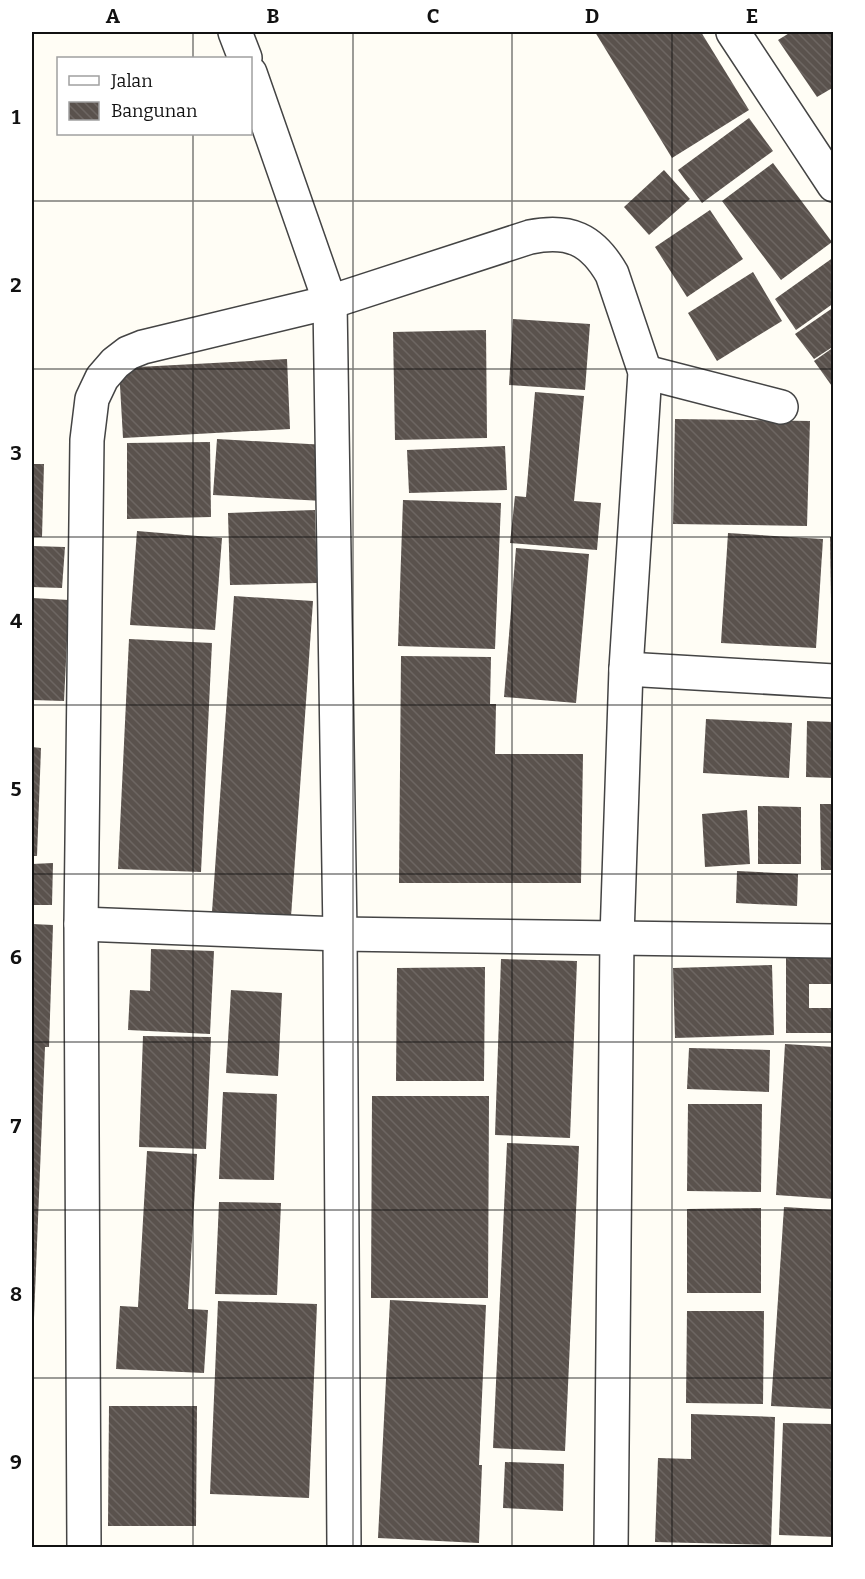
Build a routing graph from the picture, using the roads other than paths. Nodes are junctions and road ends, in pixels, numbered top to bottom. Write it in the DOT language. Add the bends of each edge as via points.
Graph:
graph roads {
  1 [pos="235,32"];
  2 [pos="733,32"];
  3 [pos="245,57"];
  4 [pos="252,79"];
  5 [pos="834,185"];
  6 [pos="330,302"];
  7 [pos="645,372"];
  8 [pos="781,406"];
  9 [pos="626,669"];
  10 [pos="834,681"];
  11 [pos="81,924"];
  12 [pos="340,934"];
  13 [pos="617,937"];
  14 [pos="834,941"];
  15 [pos="84,1548"];
  16 [pos="344,1548"];
  17 [pos="611,1548"];
  1 -- 3 [label="street"];
  2 -- 5 [label="street"];
  4 -- 6 [label="street"];
  6 -- 7 [label="street" via="530,237 569,235 596,251 612,274"];
  6 -- 11 [label="street" via="142,347 115,363 92,399 87,440"];
  6 -- 12 [label="street"];
  7 -- 8 [label="street"];
  7 -- 9 [label="street"];
  9 -- 10 [label="street"];
  9 -- 13 [label="street"];
  11 -- 12 [label="street"];
  11 -- 15 [label="street"];
  12 -- 13 [label="street"];
  12 -- 16 [label="street"];
  13 -- 14 [label="street"];
  13 -- 17 [label="street"];
}
